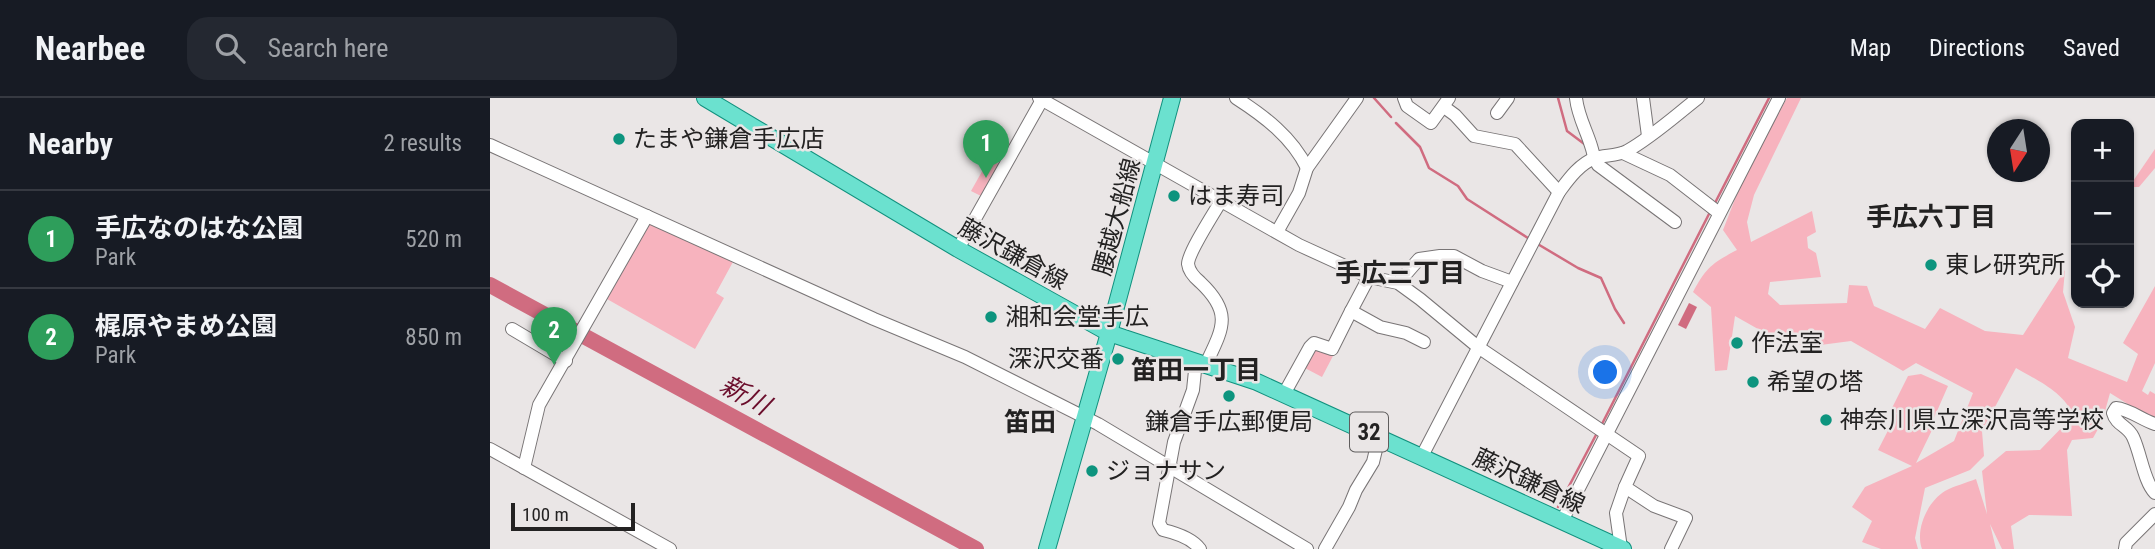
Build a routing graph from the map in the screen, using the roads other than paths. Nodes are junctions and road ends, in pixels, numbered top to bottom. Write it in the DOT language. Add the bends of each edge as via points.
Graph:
graph roads {
  1 [pos="705,98"];
  2 [pos="1041,98"];
  3 [pos="1172,98"];
  4 [pos="1236,98"];
  5 [pos="1357,98"];
  6 [pos="1404,98"];
  7 [pos="1508,98"];
  8 [pos="1576,98"];
  9 [pos="1643,98"];
  10 [pos="1698,98"];
  11 [pos="1779,98"];
  12 [pos="1446,103"];
  13 [pos="1497,113"];
  14 [pos="1648,136"];
  15 [pos="490,145"];
  16 [pos="1623,153"];
  17 [pos="1594,158"];
  18 [pos="1155,163"];
  19 [pos="1307,168"];
  20 [pos="1559,192"];
  21 [pos="1221,201"];
  22 [pos="1719,213"];
  23 [pos="648,216"];
  24 [pos="1675,222"];
  25 [pos="1277,232"];
  26 [pos="958,249"];
  27 [pos="1369,277"];
  28 [pos="1512,282"];
  29 [pos="1398,284"];
  30 [pos="1351,311"];
  31 [pos="512,329"];
  32 [pos="1109,333"];
  33 [pos="1424,342"];
  34 [pos="1478,347"];
  35 [pos="566,361"];
  36 [pos="1201,363"];
  37 [pos="1284,394"];
  38 [pos="1083,417"];
  39 [pos="2155,424"];
  40 [pos="1606,432"];
  41 [pos="1379,437"];
  42 [pos="490,449"];
  43 [pos="1422,456"];
  44 [pos="524,468"];
  45 [pos="1169,468"];
  46 [pos="1625,488"];
  47 [pos="2155,494"];
  48 [pos="2155,514"];
  49 [pos="1562,521"];
  50 [pos="1614,547"];
  51 [pos="670,549"];
  52 [pos="1047,549"];
  53 [pos="1200,549"];
  54 [pos="1307,549"];
  55 [pos="1325,549"];
  56 [pos="1671,549"];
  57 [pos="2124,549"];
  1 -- 26 [label="main road, 藤沢鎌倉線 / 32"];
  2 -- 18 [label="street"];
  2 -- 26 [label="street"];
  3 -- 18 [label="main road, 腰越大船線"];
  4 -- 19 [label="street" via="1265,117"];
  5 -- 19 [label="street"];
  6 -- 12 [label="street" via="1407,106 1431,123"];
  7 -- 13 [label="street"];
  8 -- 17 [label="street"];
  9 -- 14 [label="street"];
  10 -- 14 [label="street"];
  11 -- 22 [label="street"];
  12 -- 20 [label="street" via="1474,136 1515,144"];
  14 -- 16 [label="street"];
  15 -- 23 [label="street"];
  16 -- 17 [label="street"];
  16 -- 22 [label="street" via="1670,176"];
  17 -- 20 [label="street"];
  17 -- 24 [label="street"];
  18 -- 21 [label="street"];
  18 -- 32 [label="main road, 腰越大船線"];
  19 -- 25 [label="street" via="1299,194"];
  20 -- 28 [label="street"];
  21 -- 25 [label="street"];
  21 -- 36 [label="street" via="1189,259 1189,271 1214,296 1223,320 1220,336"];
  22 -- 40 [label="street"];
  23 -- 35 [label="street"];
  23 -- 38 [label="street" via="965,357"];
  25 -- 27 [label="street"];
  26 -- 32 [label="main road, 藤沢鎌倉線 / 32"];
  27 -- 29 [label="street"];
  27 -- 30 [label="street"];
  28 -- 29 [label="street" via="1448,255 1419,259"];
  28 -- 34 [label="street"];
  29 -- 34 [label="street"];
  30 -- 33 [label="street"];
  30 -- 37 [label="street" via="1332,349 1310,347"];
  31 -- 35 [label="street"];
  32 -- 36 [label="main road, 藤沢鎌倉線 / 32"];
  32 -- 38 [label="main road, 腰越大船線"];
  34 -- 40 [label="street"];
  34 -- 43 [label="street"];
  35 -- 44 [label="street" via="539,405"];
  36 -- 37 [label="main road, 藤沢鎌倉線 / 32"];
  36 -- 45 [label="street"];
  37 -- 41 [label="main road, 藤沢鎌倉線 / 32"];
  38 -- 45 [label="street"];
  38 -- 52 [label="main road, 腰越大船線"];
  39 -- 47 [label="street" via="2121,408 2113,413 2132,433"];
  40 -- 46 [label="street" via="1639,456"];
  40 -- 49 [label="street"];
  41 -- 43 [label="main road, 藤沢鎌倉線 / 32"];
  41 -- 55 [label="street" via="1373,462"];
  42 -- 44 [label="street"];
  43 -- 49 [label="main road, 藤沢鎌倉線 / 32"];
  44 -- 51 [label="street"];
  45 -- 53 [label="street" via="1159,526"];
  45 -- 54 [label="street"];
  46 -- 50 [label="street" via="1616,513"];
  46 -- 56 [label="street" via="1686,518"];
  48 -- 57 [label="street"];
  49 -- 50 [label="main road, 藤沢鎌倉線 / 32"];
}
